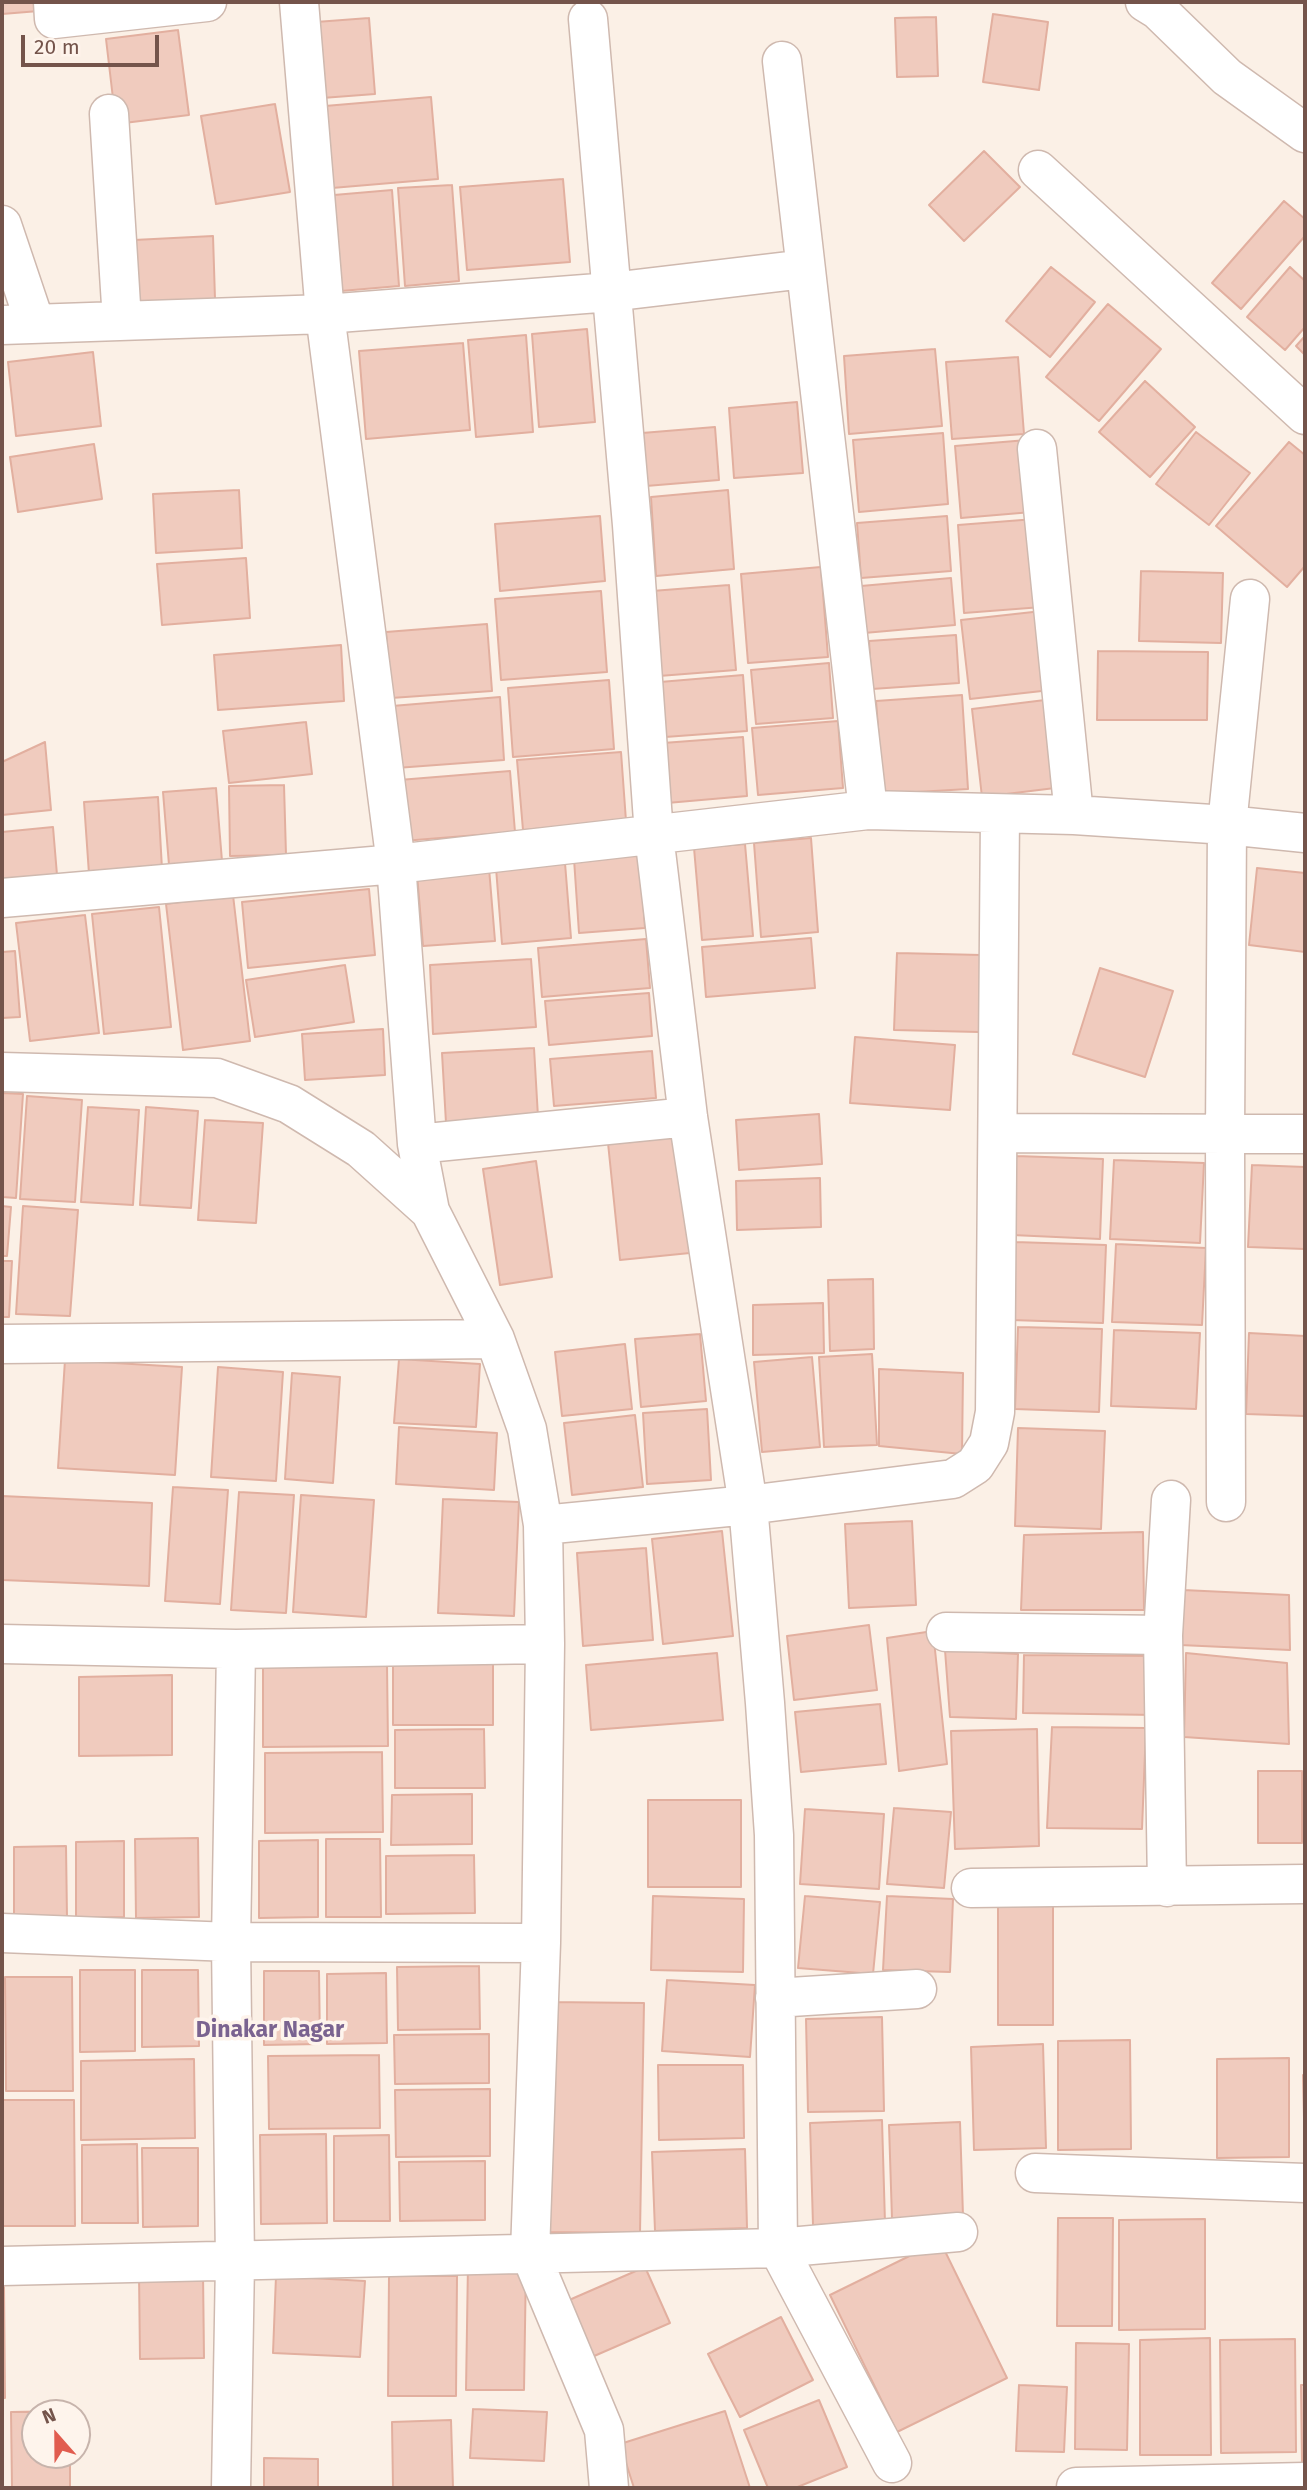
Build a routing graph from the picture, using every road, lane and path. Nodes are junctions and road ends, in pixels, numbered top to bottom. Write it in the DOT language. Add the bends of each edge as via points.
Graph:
graph roads {
  1 [pos="53,2"];
  2 [pos="207,2"];
  3 [pos="299,2"];
  4 [pos="1145,2"];
  5 [pos="588,19"];
  6 [pos="782,61"];
  7 [pos="109,114"];
  8 [pos="1305,133"];
  9 [pos="1038,170"];
  10 [pos="2,225"];
  11 [pos="805,269"];
  12 [pos="611,292"];
  13 [pos="325,314"];
  14 [pos="122,321"];
  15 [pos="18,324"];
  16 [pos="1305,415"];
  17 [pos="1037,449"];
  18 [pos="1250,598"];
  19 [pos="868,810"];
  20 [pos="1000,814"];
  21 [pos="1074,816"];
  22 [pos="1227,825"];
  23 [pos="1305,833"];
  24 [pos="654,835"];
  25 [pos="396,864"];
  26 [pos="2,898"];
  27 [pos="2,1072"];
  28 [pos="688,1117"];
  29 [pos="998,1133"];
  30 [pos="1305,1134"];
  31 [pos="1225,1135"];
  32 [pos="417,1144"];
  33 [pos="430,1211"];
  34 [pos="495,1339"];
  35 [pos="2,1344"];
  36 [pos="1171,1500"];
  37 [pos="1226,1502"];
  38 [pos="748,1504"];
  39 [pos="543,1525"];
  40 [pos="946,1632"];
  41 [pos="1163,1634"];
  42 [pos="2,1644"];
  43 [pos="545,1644"];
  44 [pos="236,1649"];
  45 [pos="1305,1884"];
  46 [pos="1167,1886"];
  47 [pos="971,1888"];
  48 [pos="2,1933"];
  49 [pos="231,1942"];
  50 [pos="541,1943"];
  51 [pos="917,1989"];
  52 [pos="775,1998"];
  53 [pos="1035,2174"];
  54 [pos="1305,2183"];
  55 [pos="958,2232"];
  56 [pos="778,2248"];
  57 [pos="530,2253"];
  58 [pos="234,2262"];
  59 [pos="2,2266"];
  60 [pos="892,2463"];
  61 [pos="1305,2482"];
  62 [pos="1076,2487"];
  63 [pos="231,2488"];
  64 [pos="609,2488"];
  1 -- 2 [label="street" via="54,19"];
  3 -- 13 [label="street"];
  4 -- 8 [label="street" via="1227,77"];
  5 -- 12 [label="street"];
  6 -- 11 [label="street"];
  7 -- 14 [label="street"];
  9 -- 16 [label="street"];
  10 -- 15 [label="street"];
  11 -- 12 [label="street"];
  11 -- 19 [label="street"];
  12 -- 13 [label="street"];
  12 -- 24 [label="street"];
  13 -- 14 [label="street"];
  13 -- 25 [label="street"];
  14 -- 15 [label="street"];
  17 -- 21 [label="street"];
  18 -- 22 [label="street"];
  19 -- 20 [label="street"];
  19 -- 24 [label="street"];
  20 -- 21 [label="street"];
  20 -- 29 [label="street"];
  21 -- 22 [label="street"];
  22 -- 23 [label="street"];
  22 -- 31 [label="street"];
  24 -- 25 [label="street"];
  24 -- 28 [label="street"];
  25 -- 26 [label="street"];
  25 -- 32 [label="street"];
  27 -- 33 [label="street" via="216,1078 289,1104 361,1149"];
  28 -- 32 [label="street"];
  28 -- 38 [label="street"];
  29 -- 31 [label="street"];
  29 -- 38 [label="street" via="995,1412 989,1443 975,1465 953,1479"];
  30 -- 31 [label="street"];
  31 -- 37 [label="street"];
  32 -- 33 [label="street"];
  33 -- 34 [label="street"];
  34 -- 35 [label="street"];
  34 -- 39 [label="street" via="527,1429"];
  36 -- 41 [label="street"];
  38 -- 39 [label="street"];
  38 -- 52 [label="street" via="774,1835"];
  39 -- 43 [label="street"];
  40 -- 41 [label="street"];
  41 -- 46 [label="street"];
  42 -- 44 [label="street"];
  43 -- 44 [label="street"];
  43 -- 50 [label="street"];
  44 -- 49 [label="street"];
  45 -- 46 [label="street"];
  46 -- 47 [label="street"];
  48 -- 49 [label="street"];
  49 -- 50 [label="street"];
  49 -- 58 [label="street"];
  50 -- 57 [label="street"];
  51 -- 52 [label="street"];
  52 -- 56 [label="street"];
  53 -- 54 [label="street"];
  55 -- 56 [label="street"];
  56 -- 57 [label="street"];
  56 -- 60 [label="street"];
  57 -- 58 [label="street"];
  57 -- 64 [label="street" via="604,2430"];
  58 -- 59 [label="street"];
  58 -- 63 [label="street"];
  61 -- 62 [label="street"];
}
